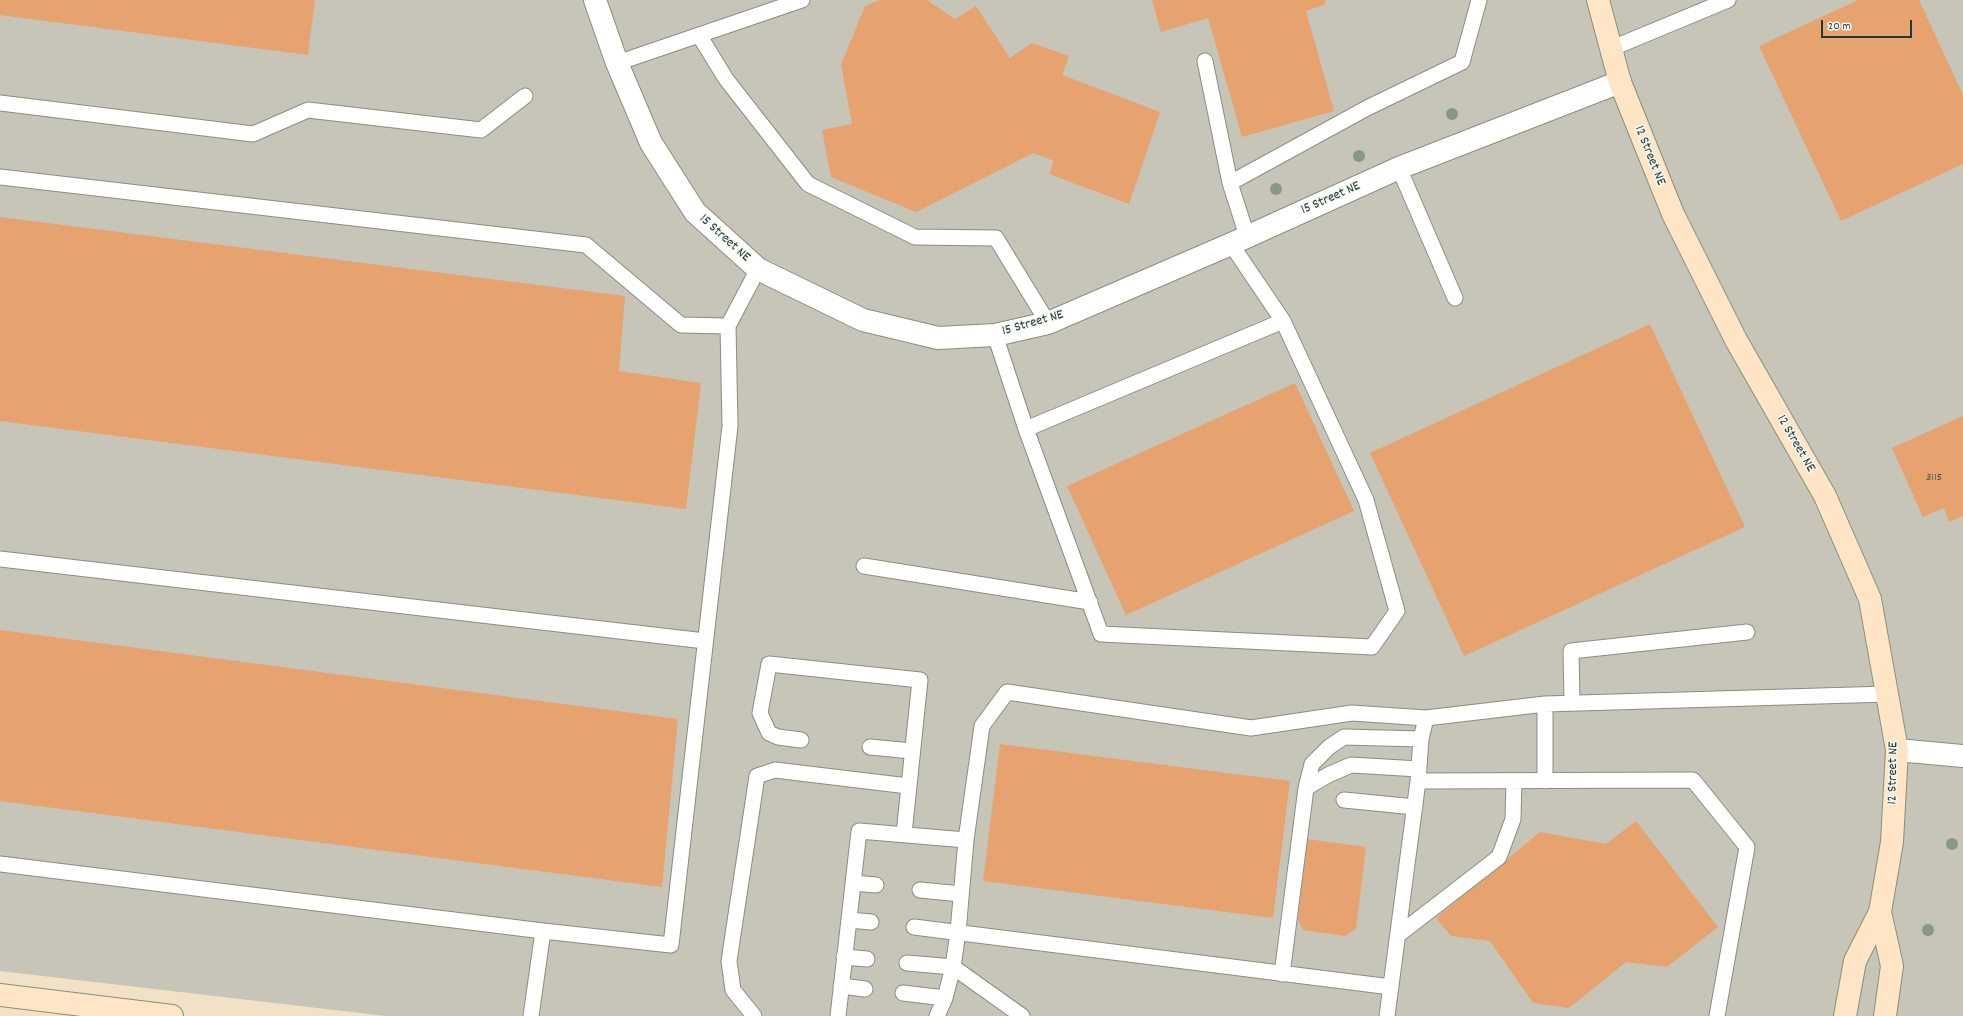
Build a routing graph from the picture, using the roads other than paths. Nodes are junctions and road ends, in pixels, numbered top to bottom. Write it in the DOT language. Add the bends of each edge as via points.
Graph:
graph roads {
  1 [pos="595,0"];
  2 [pos="802,0"];
  3 [pos="1479,0"];
  4 [pos="1598,0"];
  5 [pos="1728,0"];
  6 [pos="699,35"];
  7 [pos="1610,49"];
  8 [pos="1205,61"];
  9 [pos="617,63"];
  10 [pos="1620,82"];
  11 [pos="525,96"];
  12 [pos="0,103"];
  13 [pos="1400,168"];
  14 [pos="0,177"];
  15 [pos="1230,183"];
  16 [pos="1239,240"];
  17 [pos="758,269"];
  18 [pos="1455,298"];
  19 [pos="1283,321"];
  20 [pos="1048,323"];
  21 [pos="728,326"];
  22 [pos="995,335"];
  23 [pos="1026,429"];
  24 [pos="0,559"];
  25 [pos="864,566"];
  26 [pos="1090,602"];
  27 [pos="1747,632"];
  28 [pos="705,641"];
  29 [pos="1888,694"];
  30 [pos="1572,702"];
  31 [pos="1545,704"];
  32 [pos="1426,718"];
  33 [pos="1421,739"];
  34 [pos="800,740"];
  35 [pos="870,747"];
  36 [pos="1897,750"];
  37 [pos="912,751"];
  38 [pos="1963,756"];
  39 [pos="1419,776"];
  40 [pos="1514,781"];
  41 [pos="1545,781"];
  42 [pos="908,786"];
  43 [pos="1306,788"];
  44 [pos="1344,800"];
  45 [pos="1415,807"];
  46 [pos="904,834"];
  47 [pos="966,840"];
  48 [pos="0,864"];
  49 [pos="853,883"];
  50 [pos="876,885"];
  51 [pos="920,890"];
  52 [pos="962,894"];
  53 [pos="1880,912"];
  54 [pos="849,920"];
  55 [pos="871,922"];
  56 [pos="914,927"];
  57 [pos="543,931"];
  58 [pos="958,932"];
  59 [pos="1398,935"];
  60 [pos="844,957"];
  61 [pos="867,959"];
  62 [pos="907,963"];
  63 [pos="953,967"];
  64 [pos="1282,974"];
  65 [pos="841,986"];
  66 [pos="1391,987"];
  67 [pos="864,989"];
  68 [pos="903,993"];
  69 [pos="0,995"];
  70 [pos="945,998"];
  71 [pos="172,1016"];
  72 [pos="531,1016"];
  73 [pos="757,1016"];
  74 [pos="838,1016"];
  75 [pos="937,1016"];
  76 [pos="1022,1016"];
  77 [pos="1387,1016"];
  78 [pos="1717,1016"];
  79 [pos="1845,1016"];
  80 [pos="1885,1016"];
  1 -- 9 [label="street, 15 Street NE"];
  2 -- 6 [label="lane"];
  3 -- 15 [label="lane" via="1462,62 1367,108"];
  4 -- 7 [label="street, 12 Street NE"];
  5 -- 7 [label="lane"];
  6 -- 9 [label="lane"];
  6 -- 20 [label="lane" via="726,79 808,184 915,237 996,238"];
  7 -- 10 [label="street, 12 Street NE"];
  8 -- 15 [label="lane"];
  9 -- 17 [label="street, 15 Street NE" via="651,143 695,212"];
  10 -- 13 [label="street, 15 Street NE"];
  10 -- 29 [label="street, 12 Street NE" via="1677,221 1736,340 1825,496 1870,598"];
  11 -- 12 [label="lane" via="481,130 308,110 253,134"];
  13 -- 16 [label="street, 15 Street NE"];
  13 -- 18 [label="lane"];
  14 -- 21 [label="lane" via="586,245 681,325"];
  15 -- 16 [label="lane"];
  16 -- 19 [label="lane"];
  16 -- 20 [label="street, 15 Street NE"];
  17 -- 21 [label="lane"];
  17 -- 22 [label="street, 15 Street NE" via="863,320 938,338"];
  19 -- 23 [label="lane"];
  19 -- 26 [label="lane" via="1366,500 1397,611 1372,648 1101,634"];
  20 -- 22 [label="street, 15 Street NE"];
  21 -- 28 [label="lane" via="730,426"];
  22 -- 23 [label="lane"];
  23 -- 26 [label="lane"];
  24 -- 28 [label="lane"];
  25 -- 26 [label="lane"];
  27 -- 30 [label="lane" via="1570,651"];
  28 -- 57 [label="lane" via="671,945"];
  29 -- 30 [label="lane"];
  29 -- 36 [label="street, 12 Street NE"];
  30 -- 31 [label="lane"];
  31 -- 32 [label="lane"];
  31 -- 41 [label="lane"];
  32 -- 33 [label="lane"];
  32 -- 47 [label="lane" via="1352,714 1251,728 1007,692 982,726"];
  33 -- 39 [label="lane"];
  33 -- 43 [label="lane" via="1344,737 1329,747 1312,764"];
  34 -- 37 [label="lane" via="769,733 760,713 769,664 920,680"];
  35 -- 37 [label="lane"];
  36 -- 38 [label="street"];
  36 -- 53 [label="street, 12 Street NE" via="1892,842"];
  37 -- 42 [label="lane"];
  39 -- 40 [label="lane"];
  39 -- 43 [label="lane" via="1352,765"];
  39 -- 45 [label="lane"];
  40 -- 41 [label="lane"];
  40 -- 59 [label="lane" via="1513,820 1499,857"];
  41 -- 78 [label="lane" via="1693,780 1747,847"];
  42 -- 46 [label="lane"];
  42 -- 73 [label="lane" via="776,770 757,776 729,961 733,990"];
  43 -- 64 [label="lane"];
  44 -- 45 [label="lane"];
  45 -- 59 [label="lane"];
  46 -- 47 [label="lane"];
  46 -- 49 [label="lane" via="859,831"];
  47 -- 52 [label="lane"];
  48 -- 57 [label="lane"];
  49 -- 50 [label="lane"];
  49 -- 54 [label="lane"];
  51 -- 52 [label="lane"];
  52 -- 58 [label="lane"];
  53 -- 79 [label="street, 12 Street NE" via="1855,961"];
  53 -- 80 [label="street, 12 Street NE" via="1892,966"];
  54 -- 55 [label="lane"];
  54 -- 60 [label="lane"];
  56 -- 58 [label="lane"];
  57 -- 72 [label="lane"];
  58 -- 63 [label="lane"];
  58 -- 64 [label="lane"];
  59 -- 66 [label="lane"];
  60 -- 61 [label="lane"];
  60 -- 65 [label="lane"];
  62 -- 63 [label="lane"];
  63 -- 70 [label="lane"];
  63 -- 76 [label="lane"];
  64 -- 66 [label="lane"];
  65 -- 67 [label="lane"];
  65 -- 74 [label="lane"];
  66 -- 77 [label="lane"];
  68 -- 70 [label="lane"];
  69 -- 71 [label="street"];
  70 -- 75 [label="lane"];
}
